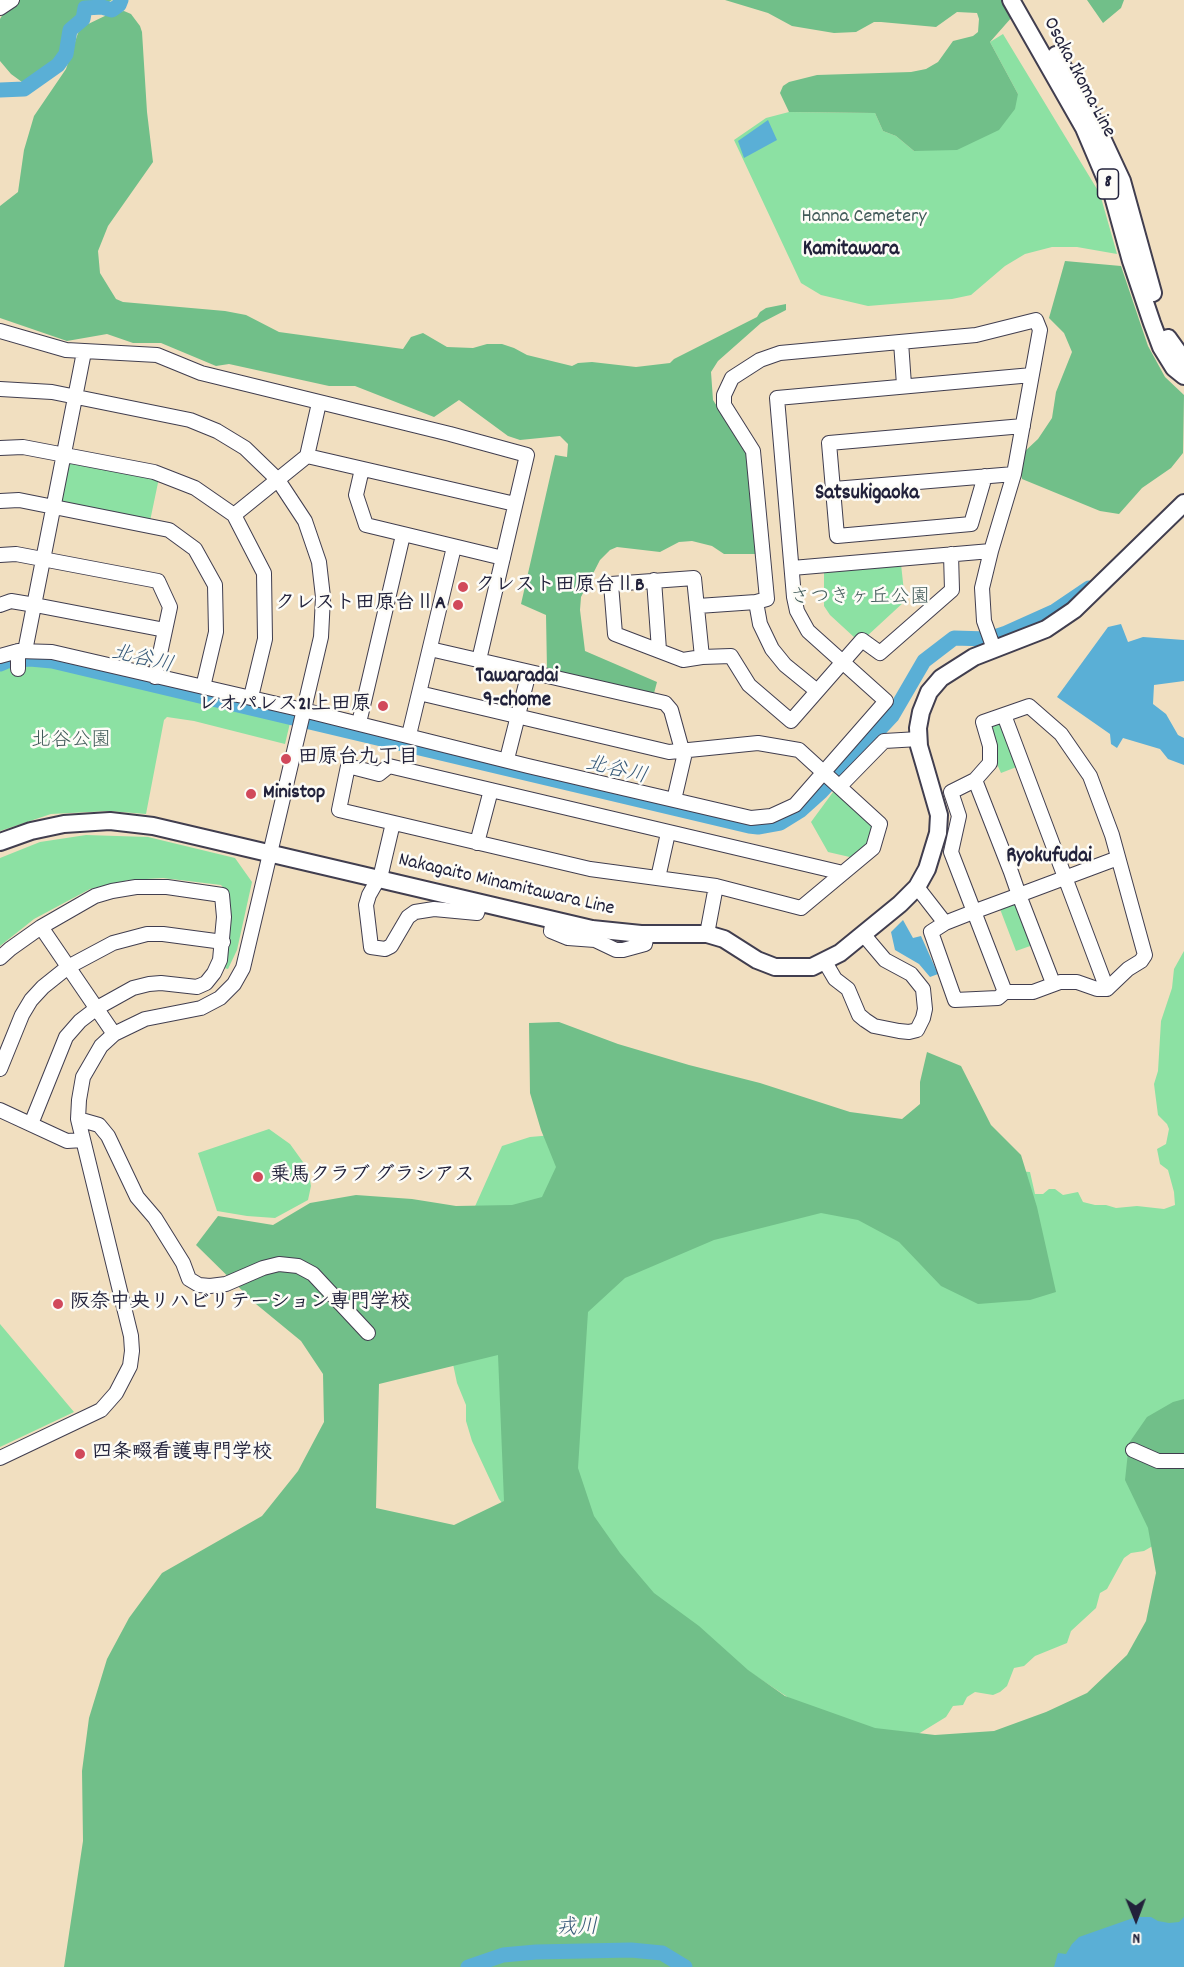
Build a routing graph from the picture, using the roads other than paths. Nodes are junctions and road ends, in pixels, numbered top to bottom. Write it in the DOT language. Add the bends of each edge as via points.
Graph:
graph roads {
  1 [pos="12,0"];
  2 [pos="1011,0"];
  3 [pos="1023,0"];
  4 [pos="0,8"];
  5 [pos="1132,242"];
  6 [pos="0,331"];
  7 [pos="901,342"];
  8 [pos="84,352"];
  9 [pos="1184,360"];
  10 [pos="1032,375"];
  11 [pos="1184,376"];
  12 [pos="904,386"];
  13 [pos="0,389"];
  14 [pos="75,396"];
  15 [pos="319,403"];
  16 [pos="1023,426"];
  17 [pos="0,448"];
  18 [pos="64,454"];
  19 [pos="307,456"];
  20 [pos="362,469"];
  21 [pos="1014,474"];
  22 [pos="985,476"];
  23 [pos="278,480"];
  24 [pos="834,489"];
  25 [pos="0,501"];
  26 [pos="1184,503"];
  27 [pos="515,504"];
  28 [pos="54,507"];
  29 [pos="234,514"];
  30 [pos="403,535"];
  31 [pos="454,547"];
  32 [pos="991,551"];
  33 [pos="951,554"];
  34 [pos="0,555"];
  35 [pos="503,558"];
  36 [pos="44,560"];
  37 [pos="792,568"];
  38 [pos="654,580"];
  39 [pos="756,602"];
  40 [pos="0,604"];
  41 [pos="35,604"];
  42 [pos="698,606"];
  43 [pos="165,630"];
  44 [pos="430,649"];
  45 [pos="994,649"];
  46 [pos="659,650"];
  47 [pos="0,656"];
  48 [pos="20,656"];
  49 [pos="702,657"];
  50 [pos="479,660"];
  51 [pos="844,661"];
  52 [pos="529,672"];
  53 [pos="155,677"];
  54 [pos="203,687"];
  55 [pos="817,691"];
  56 [pos="419,693"];
  57 [pos="250,697"];
  58 [pos="303,712"];
  59 [pos="1004,715"];
  60 [pos="517,716"];
  61 [pos="359,723"];
  62 [pos="409,735"];
  63 [pos="919,739"];
  64 [pos="683,751"];
  65 [pos="507,759"];
  66 [pos="825,772"];
  67 [pos="975,780"];
  68 [pos="839,786"];
  69 [pos="491,790"];
  70 [pos="674,800"];
  71 [pos="393,823"];
  72 [pos="668,833"];
  73 [pos="0,842"];
  74 [pos="477,843"];
  75 [pos="270,853"];
  76 [pos="1118,858"];
  77 [pos="843,873"];
  78 [pos="658,878"];
  79 [pos="1065,878"];
  80 [pos="379,879"];
  81 [pos="716,886"];
  82 [pos="917,887"];
  83 [pos="1019,895"];
  84 [pos="434,901"];
  85 [pos="973,912"];
  86 [pos="945,923"];
  87 [pos="41,927"];
  88 [pos="707,934"];
  89 [pos="862,934"];
  90 [pos="223,942"];
  91 [pos="0,958"];
  92 [pos="825,962"];
  93 [pos="68,967"];
  94 [pos="1053,983"];
  95 [pos="1107,989"];
  96 [pos="1005,992"];
  97 [pos="97,1008"];
  98 [pos="114,1034"];
  99 [pos="0,1069"];
  100 [pos="0,1110"];
  101 [pos="78,1119"];
  102 [pos="31,1124"];
  103 [pos="83,1140"];
  104 [pos="368,1333"];
  105 [pos="1133,1450"];
  106 [pos="0,1458"];
  107 [pos="1184,1461"];
  1 -- 4 [label="street"];
  2 -- 5 [label="main road, Osaka Ikoma Line / 8" via="1084,128"];
  3 -- 5 [label="main road, Osaka Ikoma Line / 8" via="1095,123 1122,181"];
  5 -- 9 [label="main road, Osaka Ikoma Line / 8" via="1161,322"];
  5 -- 11 [label="main road, Osaka Ikoma Line / 8" via="1161,346 1174,368"];
  6 -- 8 [label="street"];
  7 -- 10 [label="street" via="976,335 1036,320 1040,330"];
  7 -- 12 [label="street"];
  7 -- 39 [label="street" via="771,355 732,378 726,386 724,405 753,451 766,599"];
  8 -- 14 [label="street"];
  8 -- 15 [label="street" via="157,355 201,373"];
  10 -- 12 [label="street"];
  10 -- 16 [label="street"];
  12 -- 37 [label="street" via="777,398"];
  13 -- 14 [label="street"];
  14 -- 18 [label="street"];
  14 -- 23 [label="street" via="190,420 245,448"];
  15 -- 19 [label="street"];
  15 -- 27 [label="street" via="526,455"];
  16 -- 21 [label="street"];
  16 -- 24 [label="street" via="829,443"];
  17 -- 18 [label="street" via="23,447"];
  18 -- 28 [label="street"];
  18 -- 29 [label="street" via="154,472 195,488"];
  19 -- 20 [label="street"];
  19 -- 23 [label="street"];
  20 -- 27 [label="street"];
  20 -- 30 [label="street" via="356,495 366,525"];
  21 -- 22 [label="street"];
  21 -- 32 [label="street"];
  22 -- 24 [label="street"];
  22 -- 24 [label="street" via="971,524 873,533 837,536"];
  23 -- 29 [label="street"];
  23 -- 58 [label="street" via="305,521 321,578 321,637"];
  25 -- 28 [label="street" via="19,500"];
  26 -- 45 [label="main road, Nakagaito Minamitawara Line" via="1074,609 1046,629"];
  27 -- 35 [label="street"];
  28 -- 36 [label="street"];
  28 -- 54 [label="street" via="169,530 195,549 215,585 216,632"];
  29 -- 57 [label="street" via="264,573 265,639"];
  30 -- 31 [label="street"];
  30 -- 61 [label="street"];
  31 -- 35 [label="street"];
  31 -- 44 [label="street"];
  32 -- 33 [label="street"];
  32 -- 45 [label="street" via="982,588 984,621"];
  33 -- 37 [label="street"];
  33 -- 51 [label="street" via="952,590 880,653 862,640"];
  34 -- 36 [label="street"];
  35 -- 50 [label="street"];
  36 -- 41 [label="street"];
  36 -- 43 [label="street" via="158,581 170,608"];
  37 -- 51 [label="street" via="795,597 808,631"];
  38 -- 42 [label="street" via="694,578"];
  38 -- 46 [label="street"];
  38 -- 46 [label="street" via="611,584 615,634"];
  39 -- 42 [label="street"];
  39 -- 55 [label="street" via="760,624 772,649"];
  40 -- 41 [label="street"];
  41 -- 43 [label="street"];
  41 -- 48 [label="street"];
  42 -- 49 [label="street"];
  43 -- 53 [label="street"];
  44 -- 50 [label="street"];
  44 -- 56 [label="street"];
  45 -- 63 [label="main road, Nakagaito Minamitawara Line" via="941,678 921,712"];
  46 -- 49 [label="street" via="683,660"];
  47 -- 48 [label="street"];
  48 -- 53 [label="street" via="52,652"];
  49 -- 55 [label="street" via="731,656 749,685 791,722"];
  50 -- 52 [label="street"];
  51 -- 55 [label="street"];
  51 -- 66 [label="street" via="886,701"];
  52 -- 60 [label="street"];
  52 -- 64 [label="street" via="665,703 671,710"];
  53 -- 54 [label="street"];
  54 -- 57 [label="street"];
  56 -- 60 [label="street"];
  56 -- 62 [label="street"];
  57 -- 58 [label="street"];
  58 -- 61 [label="street"];
  58 -- 75 [label="street"];
  59 -- 67 [label="street" via="983,722 990,763"];
  59 -- 76 [label="street" via="1029,706 1061,734 1090,776"];
  59 -- 79 [label="street"];
  60 -- 64 [label="street" via="669,752"];
  60 -- 65 [label="street"];
  61 -- 62 [label="street"];
  62 -- 65 [label="street"];
  63 -- 68 [label="street" via="884,741"];
  63 -- 82 [label="main road, Nakagaito Minamitawara Line" via="939,815 934,850"];
  64 -- 66 [label="street" via="758,743 799,750"];
  64 -- 70 [label="street"];
  65 -- 70 [label="street"];
  66 -- 68 [label="street"];
  66 -- 70 [label="street" via="795,805 771,816 751,818"];
  67 -- 83 [label="street"];
  67 -- 85 [label="street" via="951,792 959,816 951,852"];
  68 -- 77 [label="street" via="880,824 873,848"];
  69 -- 71 [label="street" via="389,766 379,774 348,766 339,810"];
  69 -- 72 [label="street"];
  69 -- 74 [label="street"];
  71 -- 74 [label="street"];
  71 -- 80 [label="street"];
  72 -- 77 [label="street"];
  72 -- 78 [label="street"];
  73 -- 75 [label="main road, Nakagaito Minamitawara Line" via="64,824 110,821 153,826"];
  74 -- 78 [label="street" via="590,869"];
  75 -- 80 [label="main road, Nakagaito Minamitawara Line"];
  75 -- 98 [label="street" via="243,968 234,984 220,998 201,1008 145,1019"];
  76 -- 79 [label="street"];
  76 -- 95 [label="street" via="1145,955"];
  77 -- 81 [label="street" via="801,908"];
  78 -- 81 [label="street"];
  79 -- 83 [label="street"];
  79 -- 95 [label="street"];
  80 -- 84 [label="main road, Nakagaito Minamitawara Line"];
  80 -- 84 [label="street" via="366,905 371,947 391,946 408,917"];
  81 -- 88 [label="street"];
  82 -- 86 [label="street"];
  82 -- 89 [label="main road, Nakagaito Minamitawara Line"];
  83 -- 85 [label="street"];
  83 -- 94 [label="street"];
  84 -- 88 [label="main road, Nakagaito Minamitawara Line" via="480,903 592,929"];
  85 -- 86 [label="street"];
  85 -- 96 [label="street"];
  86 -- 96 [label="street" via="931,932 956,1000 998,998"];
  87 -- 90 [label="street" via="95,896 136,887 167,887 222,895"];
  87 -- 91 [label="street"];
  87 -- 93 [label="street"];
  88 -- 92 [label="main road, Nakagaito Minamitawara Line" via="775,967 812,967"];
  89 -- 92 [label="main road, Nakagaito Minamitawara Line"];
  89 -- 92 [label="street" via="885,960 911,974 923,989 925,1009 917,1030 899,1031 865,1020 848,988 835,979"];
  90 -- 93 [label="street" via="147,934 113,943"];
  90 -- 97 [label="street" via="220,960 206,983 197,987 149,984 133,988"];
  93 -- 97 [label="street"];
  93 -- 99 [label="street" via="31,1000"];
  94 -- 95 [label="street" via="1077,982"];
  94 -- 96 [label="street" via="1033,992"];
  97 -- 98 [label="street"];
  97 -- 102 [label="street" via="66,1037"];
  98 -- 101 [label="street" via="101,1046 83,1077"];
  100 -- 102 [label="street"];
  101 -- 103 [label="street"];
  101 -- 104 [label="street" via="99,1125 108,1136 137,1197 155,1218 189,1279 210,1286 279,1264 298,1266 313,1274"];
  102 -- 103 [label="street" via="67,1141"];
  103 -- 106 [label="street" via="131,1336 130,1366 116,1393 101,1410"];
  105 -- 107 [label="street" via="1158,1461"];
}
